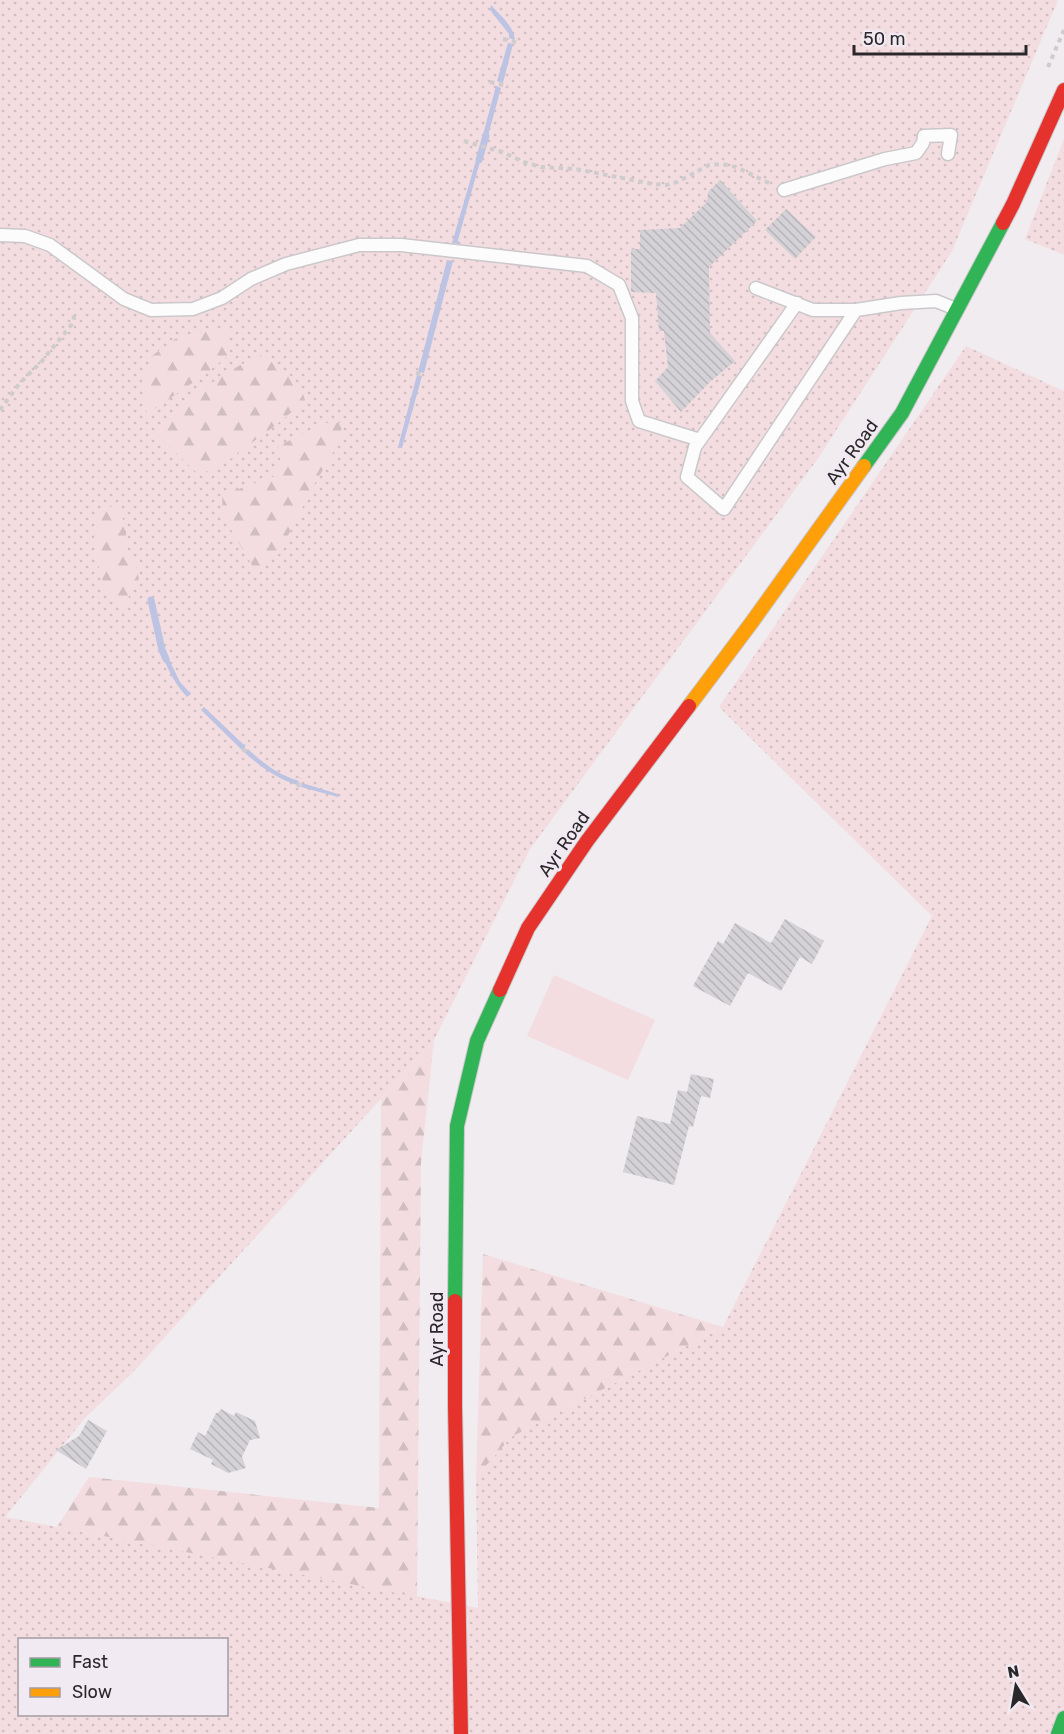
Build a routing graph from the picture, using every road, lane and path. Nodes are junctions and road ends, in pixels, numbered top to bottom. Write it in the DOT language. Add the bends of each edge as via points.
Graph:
graph roads {
  1 [pos="1064,30"];
  2 [pos="505,39"];
  3 [pos="518,43"];
  4 [pos="1046,73"];
  5 [pos="492,83"];
  6 [pos="506,86"];
  7 [pos="1064,90"];
  8 [pos="464,141"];
  9 [pos="948,154"];
  10 [pos="778,188"];
  11 [pos="0,235"];
  12 [pos="756,288"];
  13 [pos="797,303"];
  14 [pos="856,310"];
  15 [pos="957,310"];
  16 [pos="73,313"];
  17 [pos="416,373"];
  18 [pos="424,375"];
  19 [pos="0,410"];
  20 [pos="700,441"];
  21 [pos="249,745"];
  22 [pos="243,752"];
  23 [pos="302,778"];
  24 [pos="298,787"];
  25 [pos="1064,1718"];
  26 [pos="461,1734"];
  27 [pos="1058,1734"];
  1 -- 4 [label="path"];
  2 -- 3 [label="path"];
  5 -- 6 [label="path"];
  7 -- 15 [label="main road, Ayr Road" via="1013,204"];
  8 -- 10 [label="path" via="541,167 576,169 652,184 677,182 709,165 736,166"];
  9 -- 10 [label="lane" via="951,135 924,136 916,153"];
  11 -- 20 [label="lane" via="25,236 50,245 124,299 151,310 193,309 286,264 359,245 401,245 587,266 620,285 632,318 632,401 639,421"];
  12 -- 13 [label="lane"];
  13 -- 14 [label="lane" via="813,310"];
  13 -- 20 [label="lane"];
  14 -- 15 [label="lane" via="936,301"];
  14 -- 20 [label="lane" via="724,509 687,477"];
  15 -- 26 [label="main road, Ayr Road" via="902,413 528,928 477,1041 458,1126 455,1217"];
  16 -- 19 [label="path" via="72,324"];
  17 -- 18 [label="path"];
  21 -- 22 [label="path"];
  23 -- 24 [label="path"];
  25 -- 27 [label="main road"];
}
